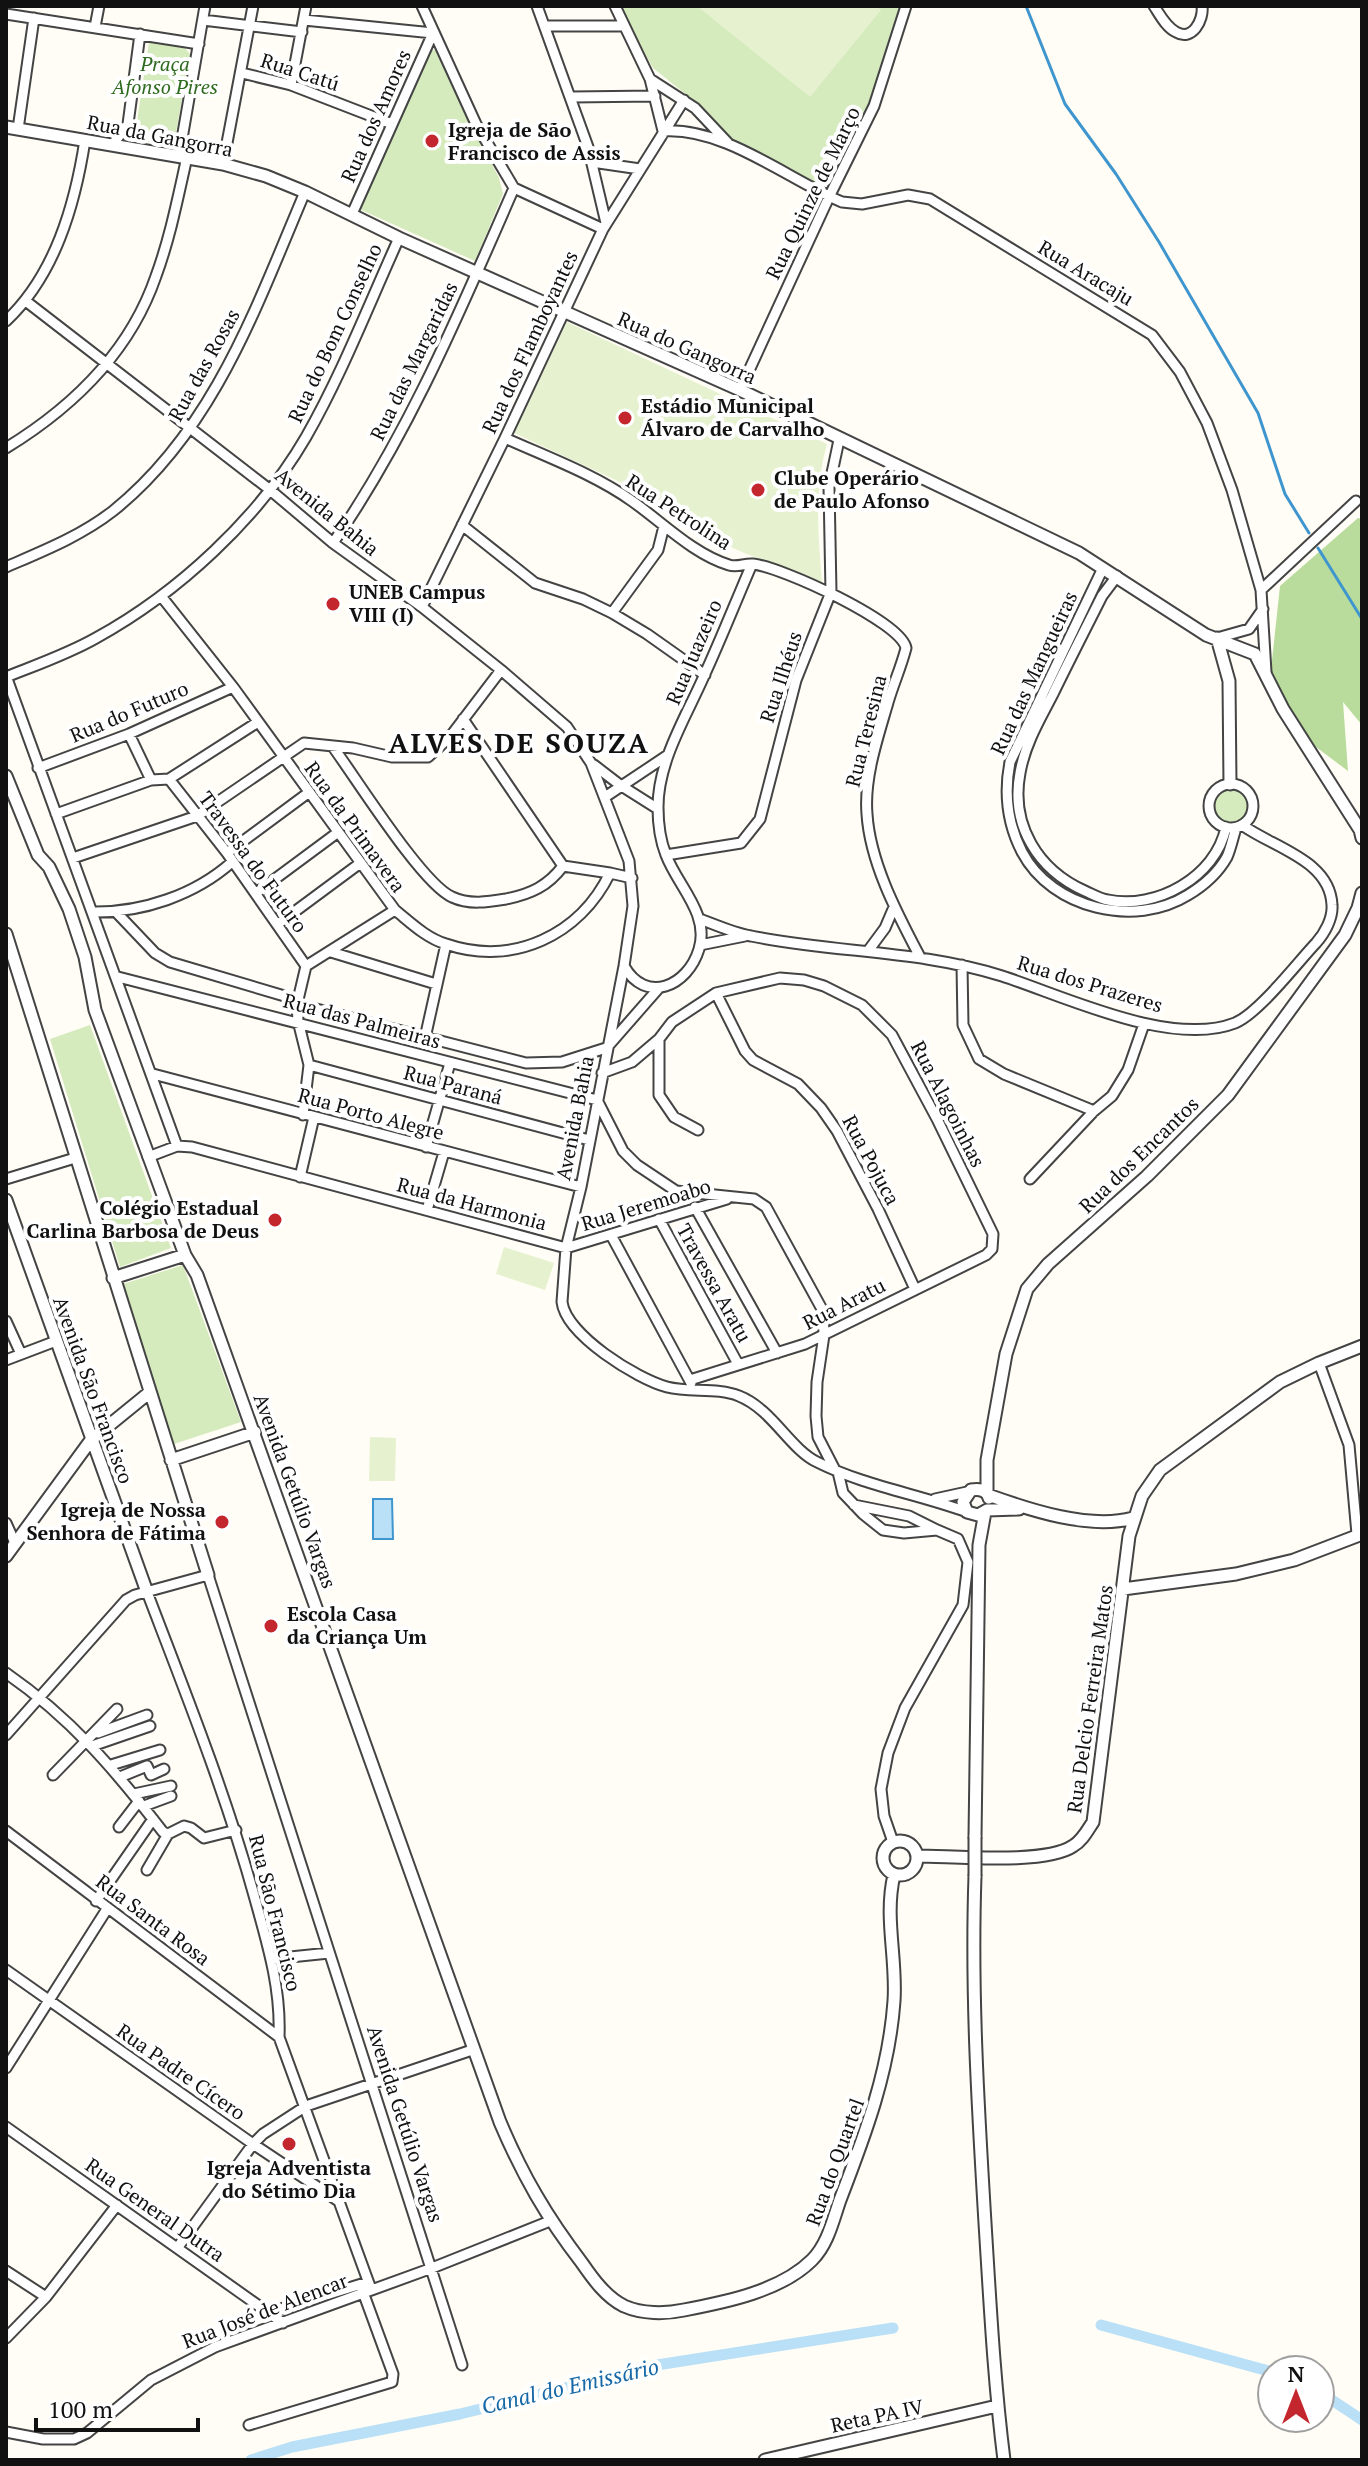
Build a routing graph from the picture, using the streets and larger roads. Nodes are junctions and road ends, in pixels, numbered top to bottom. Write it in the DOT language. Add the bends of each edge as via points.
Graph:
graph roads {
  1 [pos="99,6"];
  2 [pos="205,6"];
  3 [pos="253,6"];
  4 [pos="306,6"];
  5 [pos="422,6"];
  6 [pos="537,6"];
  7 [pos="615,6"];
  8 [pos="906,6"];
  9 [pos="1154,6"];
  10 [pos="1202,6"];
  11 [pos="6,14"];
  12 [pos="34,18"];
  13 [pos="203,20"];
  14 [pos="304,20"];
  15 [pos="249,25"];
  16 [pos="546,26"];
  17 [pos="623,26"];
  18 [pos="95,27"];
  19 [pos="302,32"];
  20 [pos="433,33"];
  21 [pos="140,34"];
  22 [pos="199,44"];
  23 [pos="242,73"];
  24 [pos="650,79"];
  25 [pos="291,85"];
  26 [pos="655,96"];
  27 [pos="572,97"];
  28 [pos="684,100"];
  29 [pos="392,124"];
  30 [pos="12,128"];
  31 [pos="663,131"];
  32 [pos="85,140"];
  33 [pos="113,144"];
  34 [pos="730,145"];
  35 [pos="183,157"];
  36 [pos="592,162"];
  37 [pos="223,164"];
  38 [pos="640,169"];
  39 [pos="514,188"];
  40 [pos="305,192"];
  41 [pos="829,197"];
  42 [pos="352,214"];
  43 [pos="604,226"];
  44 [pos="399,238"];
  45 [pos="477,272"];
  46 [pos="27,302"];
  47 [pos="562,312"];
  48 [pos="6,321"];
  49 [pos="107,363"];
  50 [pos="740,390"];
  51 [pos="192,428"];
  52 [pos="505,438"];
  53 [pos="839,440"];
  54 [pos="6,448"];
  55 [pos="269,489"];
  56 [pos="1356,501"];
  57 [pos="462,525"];
  58 [pos="664,526"];
  59 [pos="333,543"];
  60 [pos="752,564"];
  61 [pos="6,567"];
  62 [pos="1103,568"];
  63 [pos="1117,576"];
  64 [pos="1261,590"];
  65 [pos="831,592"];
  66 [pos="161,596"];
  67 [pos="422,607"];
  68 [pos="1263,609"];
  69 [pos="612,613"];
  70 [pos="1217,638"];
  71 [pos="904,656"];
  72 [pos="501,670"];
  73 [pos="1266,672"];
  74 [pos="705,675"];
  75 [pos="6,676"];
  76 [pos="233,687"];
  77 [pos="1041,706"];
  78 [pos="463,719"];
  79 [pos="258,722"];
  80 [pos="129,734"];
  81 [pos="333,747"];
  82 [pos="668,755"];
  83 [pos="281,757"];
  84 [pos="591,763"];
  85 [pos="38,768"];
  86 [pos="6,776"];
  87 [pos="169,779"];
  88 [pos="151,780"];
  89 [pos="1230,784"];
  90 [pos="620,785"];
  91 [pos="308,793"];
  92 [pos="605,797"];
  93 [pos="1012,802"];
  94 [pos="11,805"];
  95 [pos="658,809"];
  96 [pos="56,814"];
  97 [pos="197,816"];
  98 [pos="1235,827"];
  99 [pos="337,833"];
  100 [pos="1362,838"];
  101 [pos="1033,847"];
  102 [pos="1023,853"];
  103 [pos="666,855"];
  104 [pos="73,858"];
  105 [pos="230,858"];
  106 [pos="359,864"];
  107 [pos="563,866"];
  108 [pos="610,873"];
  109 [pos="1197,875"];
  110 [pos="632,878"];
  111 [pos="1060,885"];
  112 [pos="1204,885"];
  113 [pos="256,893"];
  114 [pos="1362,893"];
  115 [pos="1106,905"];
  116 [pos="894,907"];
  117 [pos="395,910"];
  118 [pos="92,912"];
  119 [pos="116,912"];
  120 [pos="700,919"];
  121 [pos="278,924"];
  122 [pos="6,934"];
  123 [pos="748,936"];
  124 [pos="446,944"];
  125 [pos="700,945"];
  126 [pos="868,951"];
  127 [pos="331,952"];
  128 [pos="920,957"];
  129 [pos="962,965"];
  130 [pos="306,966"];
  131 [pos="624,966"];
  132 [pos="118,977"];
  133 [pos="436,984"];
  134 [pos="658,989"];
  135 [pos="716,993"];
  136 [pos="298,1002"];
  137 [pos="298,1021"];
  138 [pos="1144,1024"];
  139 [pos="425,1038"];
  140 [pos="659,1039"];
  141 [pos="606,1048"];
  142 [pos="450,1063"];
  143 [pos="309,1065"];
  144 [pos="602,1073"];
  145 [pos="153,1074"];
  146 [pos="438,1100"];
  147 [pos="597,1100"];
  148 [pos="1094,1111"];
  149 [pos="303,1115"];
  150 [pos="314,1117"];
  151 [pos="698,1130"];
  152 [pos="589,1140"];
  153 [pos="177,1146"];
  154 [pos="426,1147"];
  155 [pos="444,1152"];
  156 [pos="148,1157"];
  157 [pos="75,1158"];
  158 [pos="300,1177"];
  159 [pos="6,1179"];
  160 [pos="1030,1179"];
  161 [pos="581,1187"];
  162 [pos="676,1191"];
  163 [pos="736,1196"];
  164 [pos="6,1200"];
  165 [pos="695,1207"];
  166 [pos="427,1210"];
  167 [pos="676,1214"];
  168 [pos="659,1219"];
  169 [pos="993,1234"];
  170 [pos="611,1235"];
  171 [pos="566,1248"];
  172 [pos="185,1255"];
  173 [pos="113,1278"];
  174 [pos="915,1289"];
  175 [pos="6,1321"];
  176 [pos="824,1335"];
  177 [pos="56,1341"];
  178 [pos="1362,1346"];
  179 [pos="777,1353"];
  180 [pos="21,1354"];
  181 [pos="6,1360"];
  182 [pos="1319,1363"];
  183 [pos="738,1364"];
  184 [pos="692,1384"];
  185 [pos="150,1392"];
  186 [pos="255,1432"];
  187 [pos="91,1440"];
  188 [pos="1362,1444"];
  189 [pos="1349,1445"];
  190 [pos="171,1460"];
  191 [pos="987,1460"];
  192 [pos="837,1470"];
  193 [pos="969,1491"];
  194 [pos="988,1494"];
  195 [pos="933,1499"];
  196 [pos="854,1505"];
  197 [pos="1028,1509"];
  198 [pos="986,1511"];
  199 [pos="969,1513"];
  200 [pos="1133,1518"];
  201 [pos="6,1523"];
  202 [pos="1112,1524"];
  203 [pos="937,1530"];
  204 [pos="1359,1534"];
  205 [pos="1129,1536"];
  206 [pos="15,1543"];
  207 [pos="979,1545"];
  208 [pos="6,1556"];
  209 [pos="208,1575"];
  210 [pos="1123,1589"];
  211 [pos="147,1592"];
  212 [pos="6,1673"];
  213 [pos="39,1696"];
  214 [pos="117,1709"];
  215 [pos="149,1720"];
  216 [pos="6,1735"];
  217 [pos="91,1740"];
  218 [pos="160,1750"];
  219 [pos="111,1765"];
  220 [pos="164,1769"];
  221 [pos="53,1775"];
  222 [pos="120,1777"];
  223 [pos="139,1800"];
  224 [pos="153,1819"];
  225 [pos="119,1827"];
  226 [pos="236,1830"];
  227 [pos="6,1831"];
  228 [pos="168,1834"];
  229 [pos="893,1842"];
  230 [pos="917,1856"];
  231 [pos="147,1870"];
  232 [pos="894,1875"];
  233 [pos="96,1901"];
  234 [pos="107,1909"];
  235 [pos="329,1953"];
  236 [pos="271,1959"];
  237 [pos="6,1970"];
  238 [pos="48,2001"];
  239 [pos="279,2037"];
  240 [pos="472,2050"];
  241 [pos="6,2068"];
  242 [pos="373,2083"];
  243 [pos="306,2106"];
  244 [pos="6,2127"];
  245 [pos="253,2144"];
  246 [pos="337,2200"];
  247 [pos="117,2205"];
  248 [pos="550,2221"];
  249 [pos="178,2247"];
  250 [pos="432,2268"];
  251 [pos="6,2271"];
  252 [pos="367,2288"];
  253 [pos="46,2297"];
  254 [pos="624,2306"];
  255 [pos="271,2312"];
  256 [pos="283,2323"];
  257 [pos="6,2338"];
  258 [pos="462,2365"];
  259 [pos="997,2406"];
  260 [pos="249,2425"];
  261 [pos="6,2432"];
  262 [pos="765,2460"];
  263 [pos="1004,2460"];
  1 -- 18 [label="street"];
  2 -- 13 [label="street"];
  3 -- 15 [label="street"];
  4 -- 14 [label="street"];
  5 -- 20 [label="street"];
  6 -- 16 [label="street"];
  7 -- 17 [label="street"];
  8 -- 41 [label="street, Rua Quinze de Março" via="874,106"];
  9 -- 10 [label="street" via="1178,34 1194,31 1202,20"];
  11 -- 12 [label="street"];
  12 -- 18 [label="street"];
  12 -- 30 [label="street"];
  13 -- 15 [label="street"];
  13 -- 22 [label="street"];
  14 -- 19 [label="street"];
  14 -- 20 [label="street"];
  15 -- 19 [label="street"];
  15 -- 23 [label="street"];
  16 -- 17 [label="street"];
  16 -- 27 [label="street"];
  17 -- 24 [label="street"];
  18 -- 21 [label="street"];
  19 -- 25 [label="street"];
  20 -- 29 [label="street, Rua dos Amores"];
  20 -- 39 [label="street" via="476,124"];
  21 -- 22 [label="street"];
  21 -- 33 [label="street" via="128,124"];
  22 -- 35 [label="street"];
  23 -- 25 [label="street, Rua Catú"];
  23 -- 37 [label="street"];
  24 -- 26 [label="street"];
  24 -- 28 [label="street, Rua Aracaju"];
  25 -- 29 [label="street, Rua Catú"];
  26 -- 27 [label="street"];
  26 -- 31 [label="street"];
  27 -- 36 [label="street"];
  28 -- 31 [label="street, Rua dos Flamboyantes"];
  28 -- 34 [label="street, Rua Aracaju"];
  29 -- 42 [label="street, Rua dos Amores"];
  30 -- 32 [label="street, Rua da Gangorra"];
  31 -- 34 [label="street, Rua Aracaju" via="693,131"];
  31 -- 38 [label="street, Rua dos Flamboyantes"];
  32 -- 33 [label="street, Rua da Gangorra"];
  32 -- 46 [label="street" via="63,232"];
  33 -- 35 [label="street, Rua da Gangorra"];
  34 -- 41 [label="street, Rua Aracaju"];
  35 -- 37 [label="street, Rua da Gangorra"];
  35 -- 49 [label="street" via="156,277 135,322"];
  36 -- 38 [label="street"];
  36 -- 43 [label="street"];
  37 -- 40 [label="street, Rua da Gangorra"];
  38 -- 43 [label="street, Rua dos Flamboyantes"];
  39 -- 43 [label="street"];
  39 -- 45 [label="street, Rua das Margaridas"];
  40 -- 42 [label="street, Rua do Gangorra"];
  40 -- 51 [label="street, Rua das Rosas" via="249,324"];
  41 -- 50 [label="street, Rua Quinze de Março"];
  41 -- 64 [label="street, Rua Aracaju" via="862,204 908,195 930,199 1152,335 1180,372 1207,423"];
  42 -- 44 [label="street, Rua do Gangorra"];
  43 -- 47 [label="street, Rua dos Flamboyantes"];
  44 -- 45 [label="street, Rua do Gangorra"];
  44 -- 55 [label="street, Rua do Bom Conselho" via="305,440"];
  45 -- 47 [label="street, Rua do Gangorra"];
  45 -- 59 [label="street, Rua das Margaridas" via="370,490"];
  46 -- 48 [label="street"];
  46 -- 49 [label="street, Avenida Bahia"];
  47 -- 50 [label="street, Rua do Gangorra"];
  47 -- 52 [label="street, Rua dos Flamboyantes"];
  49 -- 51 [label="street, Avenida Bahia"];
  49 -- 54 [label="street" via="65,408"];
  50 -- 53 [label="street, Rua do Gangorra"];
  51 -- 55 [label="street, Avenida Bahia"];
  51 -- 61 [label="street, Rua das Rosas" via="111,512 72,538"];
  52 -- 57 [label="street, Rua dos Flamboyantes"];
  52 -- 58 [label="street, Rua Petrolina" via="630,499"];
  53 -- 62 [label="street, Rua do Gangorra"];
  53 -- 65 [label="street, Rua Ilhéus" via="829,487"];
  55 -- 59 [label="street, Avenida Bahia"];
  55 -- 66 [label="street, Rua do Bom Conselho" via="236,530"];
  56 -- 64 [label="street"];
  57 -- 67 [label="street, Rua dos Flamboyantes"];
  57 -- 69 [label="street" via="535,583"];
  58 -- 60 [label="street, Rua Petrolina" via="728,565"];
  58 -- 69 [label="street" via="658,550"];
  59 -- 67 [label="street, Avenida Bahia"];
  60 -- 65 [label="street, Rua Petrolina"];
  60 -- 74 [label="street, Rua Juazeiro"];
  62 -- 63 [label="street, Rua do Gangorra"];
  62 -- 77 [label="street, Rua das Mangueiras"];
  63 -- 70 [label="street, Rua do Gangorra"];
  63 -- 77 [label="street, Rua das Mangueiras"];
  64 -- 68 [label="street, Rua Aracaju"];
  65 -- 71 [label="street, Rua Petrolina" via="900,636"];
  65 -- 103 [label="street, Rua Ilhéus" via="796,680 760,819 741,843 731,847"];
  66 -- 75 [label="street, Rua do Bom Conselho" via="97,638"];
  66 -- 76 [label="street, Rua da Primavera"];
  67 -- 72 [label="street, Avenida Bahia"];
  68 -- 70 [label="street" via="1249,629"];
  68 -- 73 [label="street, Rua Aracaju"];
  69 -- 74 [label="street"];
  70 -- 73 [label="street" via="1255,654"];
  70 -- 89 [label="street" via="1229,681"];
  71 -- 116 [label="street, Rua Teresina" via="887,705 867,814"];
  72 -- 78 [label="street"];
  72 -- 84 [label="street, Avenida Bahia" via="567,727"];
  73 -- 100 [label="street"];
  74 -- 82 [label="street, Rua Juazeiro"];
  75 -- 85 [label="street"];
  76 -- 79 [label="street, Rua da Primavera"];
  76 -- 80 [label="street, Rua do Futuro"];
  77 -- 93 [label="street, Rua das Mangueiras" via="1010,762"];
  78 -- 81 [label="street" via="428,757"];
  78 -- 107 [label="street"];
  79 -- 83 [label="street, Rua da Primavera"];
  79 -- 87 [label="street"];
  80 -- 85 [label="street, Rua do Futuro"];
  80 -- 88 [label="street"];
  81 -- 83 [label="street" via="304,743"];
  81 -- 107 [label="street" via="427,877 450,896 484,903 524,895 554,878"];
  82 -- 90 [label="street"];
  82 -- 95 [label="street, Rua Juazeiro"];
  83 -- 91 [label="street, Rua da Primavera"];
  83 -- 97 [label="street"];
  84 -- 90 [label="street, Avenida Bahia"];
  84 -- 92 [label="street, Avenida Bahia"];
  85 -- 96 [label="street"];
  86 -- 94 [label="street, Avenida Getúlio Vargas"];
  87 -- 88 [label="street"];
  87 -- 97 [label="street, Travessa do Futuro"];
  88 -- 96 [label="street"];
  89 -- 98 [label="street" via="1244,788 1253,800 1252,814"];
  89 -- 98 [label="street" via="1215,790 1209,806 1215,821"];
  90 -- 92 [label="street"];
  90 -- 95 [label="street, Avenida Bahia"];
  91 -- 99 [label="street, Rua da Primavera"];
  91 -- 105 [label="street"];
  92 -- 110 [label="street, Avenida Bahia"];
  93 -- 101 [label="street, Rua das Mangueiras"];
  93 -- 102 [label="street, Rua das Mangueiras" via="1009,819"];
  94 -- 156 [label="street, Avenida Getúlio Vargas" via="69,909 95,1010"];
  95 -- 103 [label="street, Rua Juazeiro"];
  96 -- 104 [label="street"];
  97 -- 104 [label="street"];
  97 -- 105 [label="street, Travessa do Futuro"];
  98 -- 109 [label="street, Rua das Mangueiras"];
  98 -- 112 [label="street, Rua das Mangueiras" via="1227,857"];
  98 -- 138 [label="street, Rua dos Prazeres" via="1325,877 1333,913 1321,938 1260,1005 1236,1023 1196,1031"];
  99 -- 106 [label="street, Rua da Primavera"];
  99 -- 113 [label="street"];
  101 -- 102 [label="street"];
  101 -- 111 [label="street, Rua das Mangueiras"];
  102 -- 111 [label="street, Rua das Mangueiras" via="1037,872"];
  103 -- 120 [label="street, Rua Juazeiro"];
  104 -- 118 [label="street"];
  105 -- 113 [label="street, Travessa do Futuro"];
  105 -- 119 [label="street" via="211,880 190,891"];
  106 -- 117 [label="street, Rua da Primavera"];
  106 -- 121 [label="street"];
  107 -- 108 [label="street"];
  108 -- 110 [label="street"];
  108 -- 124 [label="street, Rua da Primavera" via="574,923 546,939 491,952"];
  109 -- 112 [label="street"];
  109 -- 115 [label="street, Rua das Mangueiras" via="1155,898"];
  110 -- 131 [label="street, Avenida Bahia"];
  111 -- 115 [label="street, Rua das Mangueiras" via="1070,897"];
  112 -- 115 [label="street, Rua das Mangueiras" via="1158,908"];
  113 -- 121 [label="street, Travessa do Futuro"];
  114 -- 191 [label="street, Rua dos Encantos" via="1345,935 1228,1095 1027,1289 1006,1354"];
  116 -- 126 [label="street"];
  116 -- 128 [label="street, Rua Teresina"];
  117 -- 124 [label="street, Rua da Primavera"];
  117 -- 127 [label="street"];
  118 -- 119 [label="street"];
  118 -- 132 [label="street"];
  119 -- 136 [label="street, Rua das Palmeiras" via="170,962"];
  120 -- 123 [label="street, Rua dos Prazeres"];
  120 -- 125 [label="street"];
  121 -- 130 [label="street, Travessa do Futuro"];
  122 -- 157 [label="street, Avenida Getúlio Vargas"];
  123 -- 125 [label="street, Rua dos Prazeres"];
  123 -- 126 [label="street, Rua dos Prazeres"];
  124 -- 133 [label="street"];
  125 -- 134 [label="street" via="686,972"];
  126 -- 128 [label="street, Rua dos Prazeres"];
  127 -- 130 [label="street"];
  127 -- 133 [label="street"];
  128 -- 129 [label="street, Rua dos Prazeres"];
  129 -- 138 [label="street, Rua dos Prazeres"];
  129 -- 148 [label="street" via="963,1025 979,1059"];
  130 -- 136 [label="street"];
  131 -- 134 [label="street" via="630,977"];
  131 -- 141 [label="street, Avenida Bahia"];
  132 -- 137 [label="street, Rua das Palmeiras"];
  132 -- 145 [label="street"];
  133 -- 139 [label="street"];
  134 -- 141 [label="street"];
  135 -- 140 [label="street, Rua Alagoinhas" via="672,1022"];
  135 -- 169 [label="street, Rua Alagoinhas" via="780,978 824,986 862,1005 892,1035"];
  135 -- 174 [label="street, Rua Pojuca" via="745,1051 798,1084 837,1131"];
  136 -- 137 [label="street"];
  136 -- 139 [label="street, Rua das Palmeiras"];
  137 -- 142 [label="street, Rua das Palmeiras"];
  137 -- 143 [label="street"];
  138 -- 148 [label="street" via="1128,1070 1112,1096"];
  139 -- 141 [label="street, Rua das Palmeiras" via="526,1063 562,1062"];
  140 -- 144 [label="street, Rua Alagoinhas" via="632,1062"];
  140 -- 151 [label="street" via="659,1095 674,1117"];
  141 -- 144 [label="street, Avenida Bahia"];
  142 -- 146 [label="street"];
  142 -- 147 [label="street, Rua das Palmeiras"];
  143 -- 146 [label="street, Rua Paraná"];
  143 -- 149 [label="street"];
  144 -- 147 [label="street, Avenida Bahia"];
  145 -- 149 [label="street, Rua Porto Alegre"];
  145 -- 153 [label="street"];
  146 -- 152 [label="street, Rua Paraná"];
  146 -- 154 [label="street"];
  147 -- 152 [label="street, Avenida Bahia"];
  147 -- 162 [label="street" via="623,1151"];
  148 -- 160 [label="street"];
  149 -- 150 [label="street, Rua Porto Alegre"];
  150 -- 154 [label="street, Rua Porto Alegre"];
  150 -- 158 [label="street"];
  152 -- 161 [label="street, Avenida Bahia"];
  153 -- 156 [label="street"];
  153 -- 158 [label="street, Rua da Harmonia"];
  154 -- 155 [label="street, Rua Porto Alegre"];
  155 -- 161 [label="street, Rua Porto Alegre"];
  155 -- 166 [label="street"];
  156 -- 172 [label="street, Avenida Getúlio Vargas"];
  157 -- 159 [label="street"];
  157 -- 173 [label="street, Avenida Getúlio Vargas"];
  158 -- 166 [label="street, Rua da Harmonia"];
  161 -- 171 [label="street, Avenida Bahia"];
  162 -- 163 [label="street"];
  162 -- 167 [label="street"];
  163 -- 165 [label="street, Rua Jeremoabo"];
  163 -- 176 [label="street" via="754,1199 774,1219 823,1311"];
  164 -- 177 [label="street, Avenida São Francisco"];
  165 -- 167 [label="street, Rua Jeremoabo"];
  165 -- 179 [label="street"];
  166 -- 171 [label="street, Rua da Harmonia"];
  167 -- 168 [label="street, Rua Jeremoabo"];
  168 -- 170 [label="street, Rua Jeremoabo"];
  168 -- 183 [label="street, Travessa Aratu"];
  169 -- 174 [label="street, Rua Aratu" via="986,1255"];
  170 -- 171 [label="street, Rua Jeremoabo"];
  170 -- 184 [label="street"];
  171 -- 184 [label="street, Rua da Harmonia" via="562,1302 575,1328 609,1359 667,1387"];
  172 -- 173 [label="street"];
  172 -- 186 [label="street, Avenida Getúlio Vargas"];
  173 -- 185 [label="street, Avenida Getúlio Vargas"];
  174 -- 176 [label="street, Rua Aratu"];
  175 -- 180 [label="street"];
  176 -- 179 [label="street, Rua Aratu"];
  176 -- 192 [label="street" via="817,1382 818,1437"];
  177 -- 180 [label="street"];
  177 -- 187 [label="street, Avenida São Francisco"];
  178 -- 182 [label="street, Rua Delcio Ferreira Matos"];
  179 -- 183 [label="street, Rua Aratu"];
  180 -- 181 [label="street"];
  182 -- 189 [label="street"];
  182 -- 200 [label="street, Rua Delcio Ferreira Matos" via="1280,1382 1160,1470"];
  183 -- 184 [label="street, Rua Aratu"];
  184 -- 192 [label="street, Rua da Harmonia" via="758,1406 814,1461"];
  185 -- 187 [label="street"];
  185 -- 190 [label="street, Avenida Getúlio Vargas"];
  186 -- 190 [label="street"];
  186 -- 240 [label="street, Avenida Getúlio Vargas"];
  187 -- 206 [label="street"];
  187 -- 211 [label="street, Avenida São Francisco"];
  188 -- 189 [label="street"];
  189 -- 204 [label="street"];
  190 -- 209 [label="street, Avenida Getúlio Vargas"];
  191 -- 193 [label="street, Rua dos Encantos"];
  191 -- 194 [label="street, Rua dos Encantos"];
  192 -- 195 [label="street, Rua da Harmonia"];
  192 -- 196 [label="street" via="843,1493"];
  193 -- 194 [label="street"];
  193 -- 195 [label="street"];
  193 -- 199 [label="street" via="963,1502"];
  194 -- 197 [label="street"];
  194 -- 198 [label="street"];
  195 -- 199 [label="street, Rua da Harmonia"];
  196 -- 203 [label="street" via="909,1516"];
  196 -- 203 [label="street" via="883,1530"];
  197 -- 198 [label="street"];
  197 -- 202 [label="street"];
  198 -- 199 [label="street"];
  198 -- 207 [label="street"];
  199 -- 207 [label="street"];
  200 -- 202 [label="street"];
  200 -- 205 [label="street, Rua Delcio Ferreira Matos"];
  201 -- 206 [label="street"];
  202 -- 205 [label="street"];
  203 -- 229 [label="street" via="958,1539 968,1562 967,1583 963,1605 905,1708 888,1753 881,1789"];
  204 -- 210 [label="street" via="1294,1560 1236,1574"];
  205 -- 210 [label="street, Rua Delcio Ferreira Matos"];
  206 -- 208 [label="street"];
  207 -- 259 [label="street, bridge" via="973,1969"];
  209 -- 211 [label="street"];
  209 -- 235 [label="street, Avenida Getúlio Vargas"];
  210 -- 230 [label="street, Rua Delcio Ferreira Matos" via="1093,1822 1085,1835 1057,1854"];
  211 -- 213 [label="street" via="126,1600"];
  211 -- 226 [label="street, Rua São Francisco"];
  212 -- 213 [label="street"];
  213 -- 216 [label="street"];
  213 -- 217 [label="street"];
  214 -- 217 [label="street"];
  215 -- 217 [label="street"];
  217 -- 219 [label="street"];
  217 -- 221 [label="street"];
  218 -- 219 [label="street"];
  219 -- 222 [label="street"];
  220 -- 222 [label="street" via="151,1775 147,1766"];
  222 -- 223 [label="street"];
  223 -- 223 [label="street" via="171,1791"];
  223 -- 224 [label="street"];
  223 -- 225 [label="street"];
  224 -- 228 [label="street"];
  224 -- 233 [label="street"];
  226 -- 228 [label="street" via="204,1838 184,1826"];
  226 -- 236 [label="street, Rua São Francisco"];
  227 -- 233 [label="street, Rua Santa Rosa"];
  228 -- 231 [label="street"];
  229 -- 230 [label="street" via="913,1846"];
  229 -- 232 [label="street" via="883,1854 884,1865"];
  230 -- 232 [label="street" via="909,1873"];
  232 -- 254 [label="street, Rua do Quartel" via="888,1906 894,2000 889,2044 876,2106 822,2248 797,2272 716,2304 649,2313"];
  233 -- 234 [label="street, Rua Santa Rosa"];
  234 -- 238 [label="street"];
  234 -- 239 [label="street, Rua Santa Rosa"];
  235 -- 236 [label="street"];
  235 -- 242 [label="street, Avenida Getúlio Vargas"];
  236 -- 239 [label="street, Rua São Francisco" via="280,2003"];
  237 -- 238 [label="street, Rua Padre Cícero"];
  238 -- 241 [label="street"];
  238 -- 245 [label="street, Rua Padre Cícero"];
  239 -- 243 [label="street, Rua São Francisco"];
  240 -- 242 [label="street"];
  240 -- 248 [label="street, Avenida Getúlio Vargas" via="522,2173"];
  242 -- 243 [label="street"];
  242 -- 250 [label="street, Avenida Getúlio Vargas"];
  243 -- 245 [label="street"];
  243 -- 246 [label="street, Rua São Francisco"];
  244 -- 247 [label="street, Rua General Dutra"];
  245 -- 246 [label="street, Rua Padre Cícero"];
  245 -- 249 [label="street"];
  246 -- 252 [label="street, Rua São Francisco"];
  247 -- 249 [label="street, Rua General Dutra"];
  247 -- 253 [label="street"];
  248 -- 250 [label="street, Rua José de Alencar"];
  248 -- 254 [label="street, Avenida Getúlio Vargas" via="604,2291"];
  249 -- 255 [label="street, Rua General Dutra"];
  250 -- 252 [label="street, Rua José de Alencar"];
  250 -- 258 [label="street, Avenida Getúlio Vargas"];
  251 -- 253 [label="street"];
  252 -- 255 [label="street, Rua José de Alencar"];
  252 -- 256 [label="street, Rua José de Alencar"];
  252 -- 260 [label="street, Rua São Francisco" via="392,2382"];
  253 -- 257 [label="street"];
  255 -- 256 [label="street, Rua General Dutra"];
  256 -- 261 [label="street, Rua José de Alencar" via="179,2363 74,2439"];
  259 -- 262 [label="street, Reta PA IV"];
  259 -- 263 [label="street"];
}
